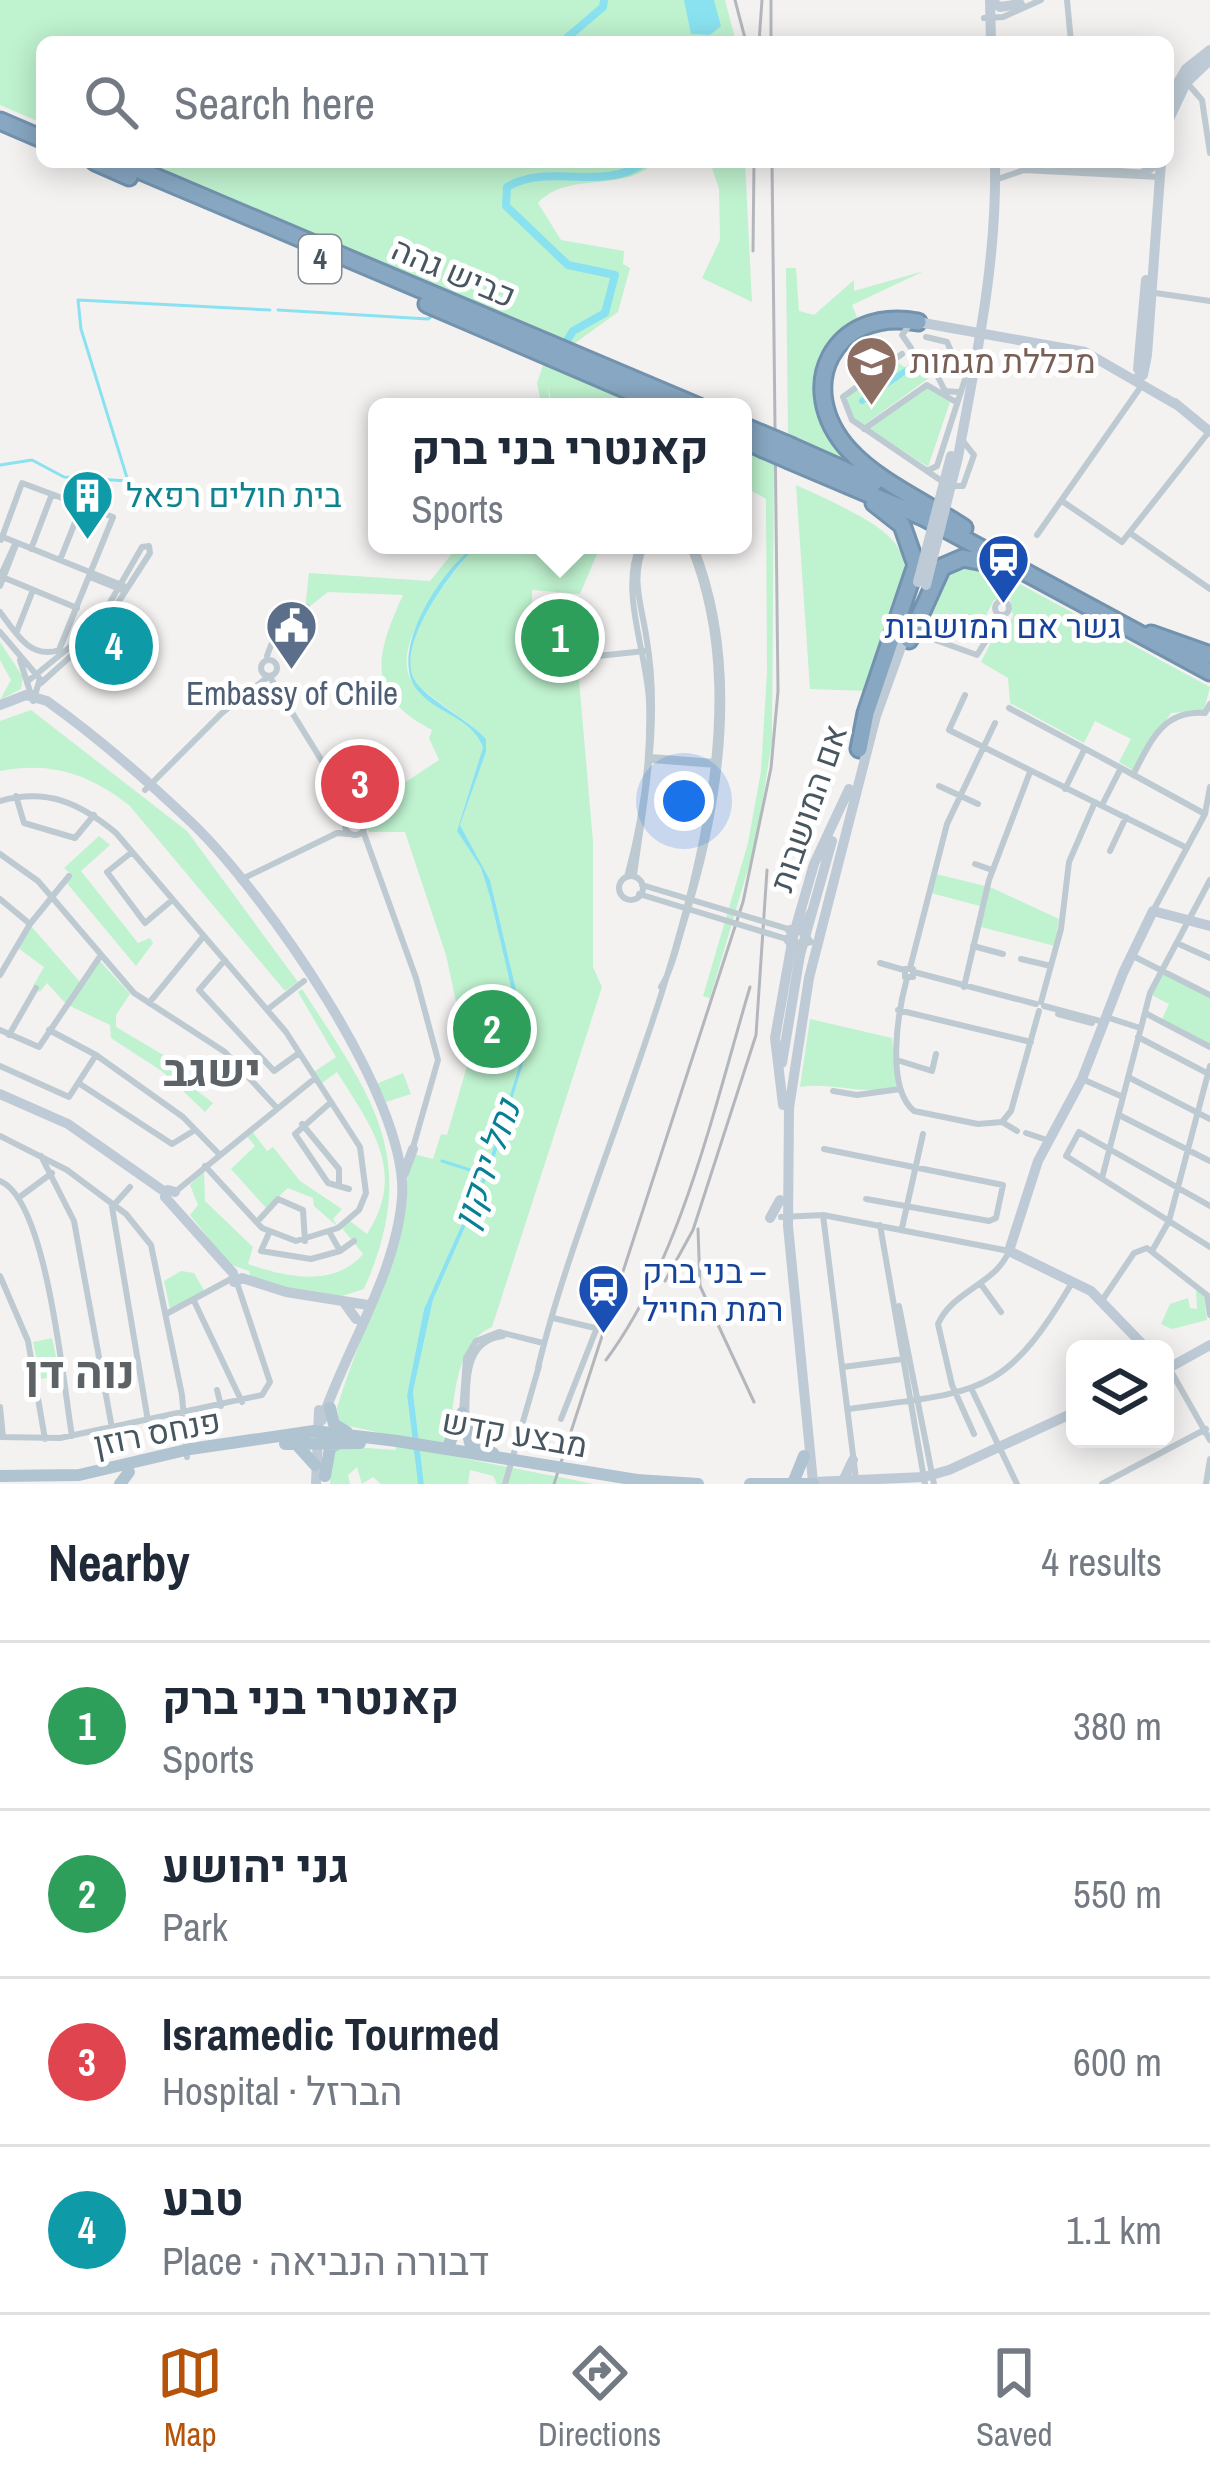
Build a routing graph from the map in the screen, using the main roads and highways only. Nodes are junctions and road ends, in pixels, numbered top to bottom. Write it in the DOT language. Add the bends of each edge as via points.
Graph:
graph roads {
  1 [pos="0,111"];
  2 [pos="0,121"];
  3 [pos="36,126"];
  4 [pos="36,136"];
  5 [pos="109,168"];
  6 [pos="133,168"];
  7 [pos="913,343"];
  8 [pos="548,351"];
  9 [pos="578,363"];
  10 [pos="649,398"];
  11 [pos="675,398"];
  12 [pos="752,433"];
  13 [pos="752,440"];
  14 [pos="762,441"];
  15 [pos="795,458"];
  16 [pos="856,491"];
  17 [pos="964,528"];
  18 [pos="994,564"];
  19 [pos="909,640"];
  20 [pos="1210,658"];
  21 [pos="1210,675"];
  22 [pos="860,749"];
  23 [pos="321,1429"];
  24 [pos="345,1437"];
  25 [pos="290,1444"];
  26 [pos="458,1450"];
  27 [pos="189,1453"];
  28 [pos="499,1456"];
  29 [pos="804,1456"];
  30 [pos="320,1475"];
  31 [pos="120,1477"];
  32 [pos="3,1481"];
  33 [pos="810,1481"];
  34 [pos="671,1483"];
  35 [pos="53,1484"];
  36 [pos="621,1484"];
  37 [pos="698,1484"];
  38 [pos="750,1484"];
  1 -- 3 [label="highway"];
  2 -- 4 [label="highway"];
  5 -- 8 [label="highway, כביש גהה / 4"];
  6 -- 8 [label="highway, כביש גהה / 4"];
  7 -- 17 [label="highway" via="873,320 849,332 828,362 826,403 850,451"];
  8 -- 9 [label="highway, כביש גהה / 4"];
  9 -- 10 [label="highway, כביש גהה / 4"];
  9 -- 11 [label="highway, כביש גהה / 4"];
  12 -- 14 [label="highway"];
  13 -- 14 [label="highway"];
  14 -- 15 [label="highway, bridge"];
  15 -- 16 [label="highway"];
  15 -- 17 [label="highway"];
  15 -- 21 [label="highway" via="923,517"];
  16 -- 18 [label="highway"];
  16 -- 22 [label="highway" via="902,526 916,561"];
  17 -- 20 [label="highway" via="1138,628"];
  18 -- 19 [label="highway" via="947,564"];
  18 -- 21 [label="highway" via="1119,637"];
  23 -- 24 [label="main road, מבצע קדש"];
  23 -- 24 [label="main road" via="334,1424"];
  23 -- 25 [label="main road, פנחס רוזן"];
  23 -- 27 [label="main road, פנחס רוזן"];
  24 -- 26 [label="main road, מבצע קדש, bridge"];
  24 -- 30 [label="main road" via="330,1448"];
  25 -- 27 [label="main road, פנחס רוזן"];
  25 -- 30 [label="main road" via="306,1450"];
  26 -- 28 [label="main road, מבצע קדש, bridge"];
  26 -- 28 [label="main road, bridge" via="464,1418 470,1443"];
  26 -- 36 [label="main road, מבצע קדש, bridge"];
  27 -- 31 [label="main road, פנחס רוזן"];
  28 -- 34 [label="main road, מבצע קדש, bridge"];
  29 -- 33 [label="main road"];
  31 -- 32 [label="main road, פנחס רוזן"];
  31 -- 35 [label="main road, פנחס רוזן"];
  33 -- 38 [label="main road"];
  34 -- 37 [label="main road, מבצע קדש"];
}
